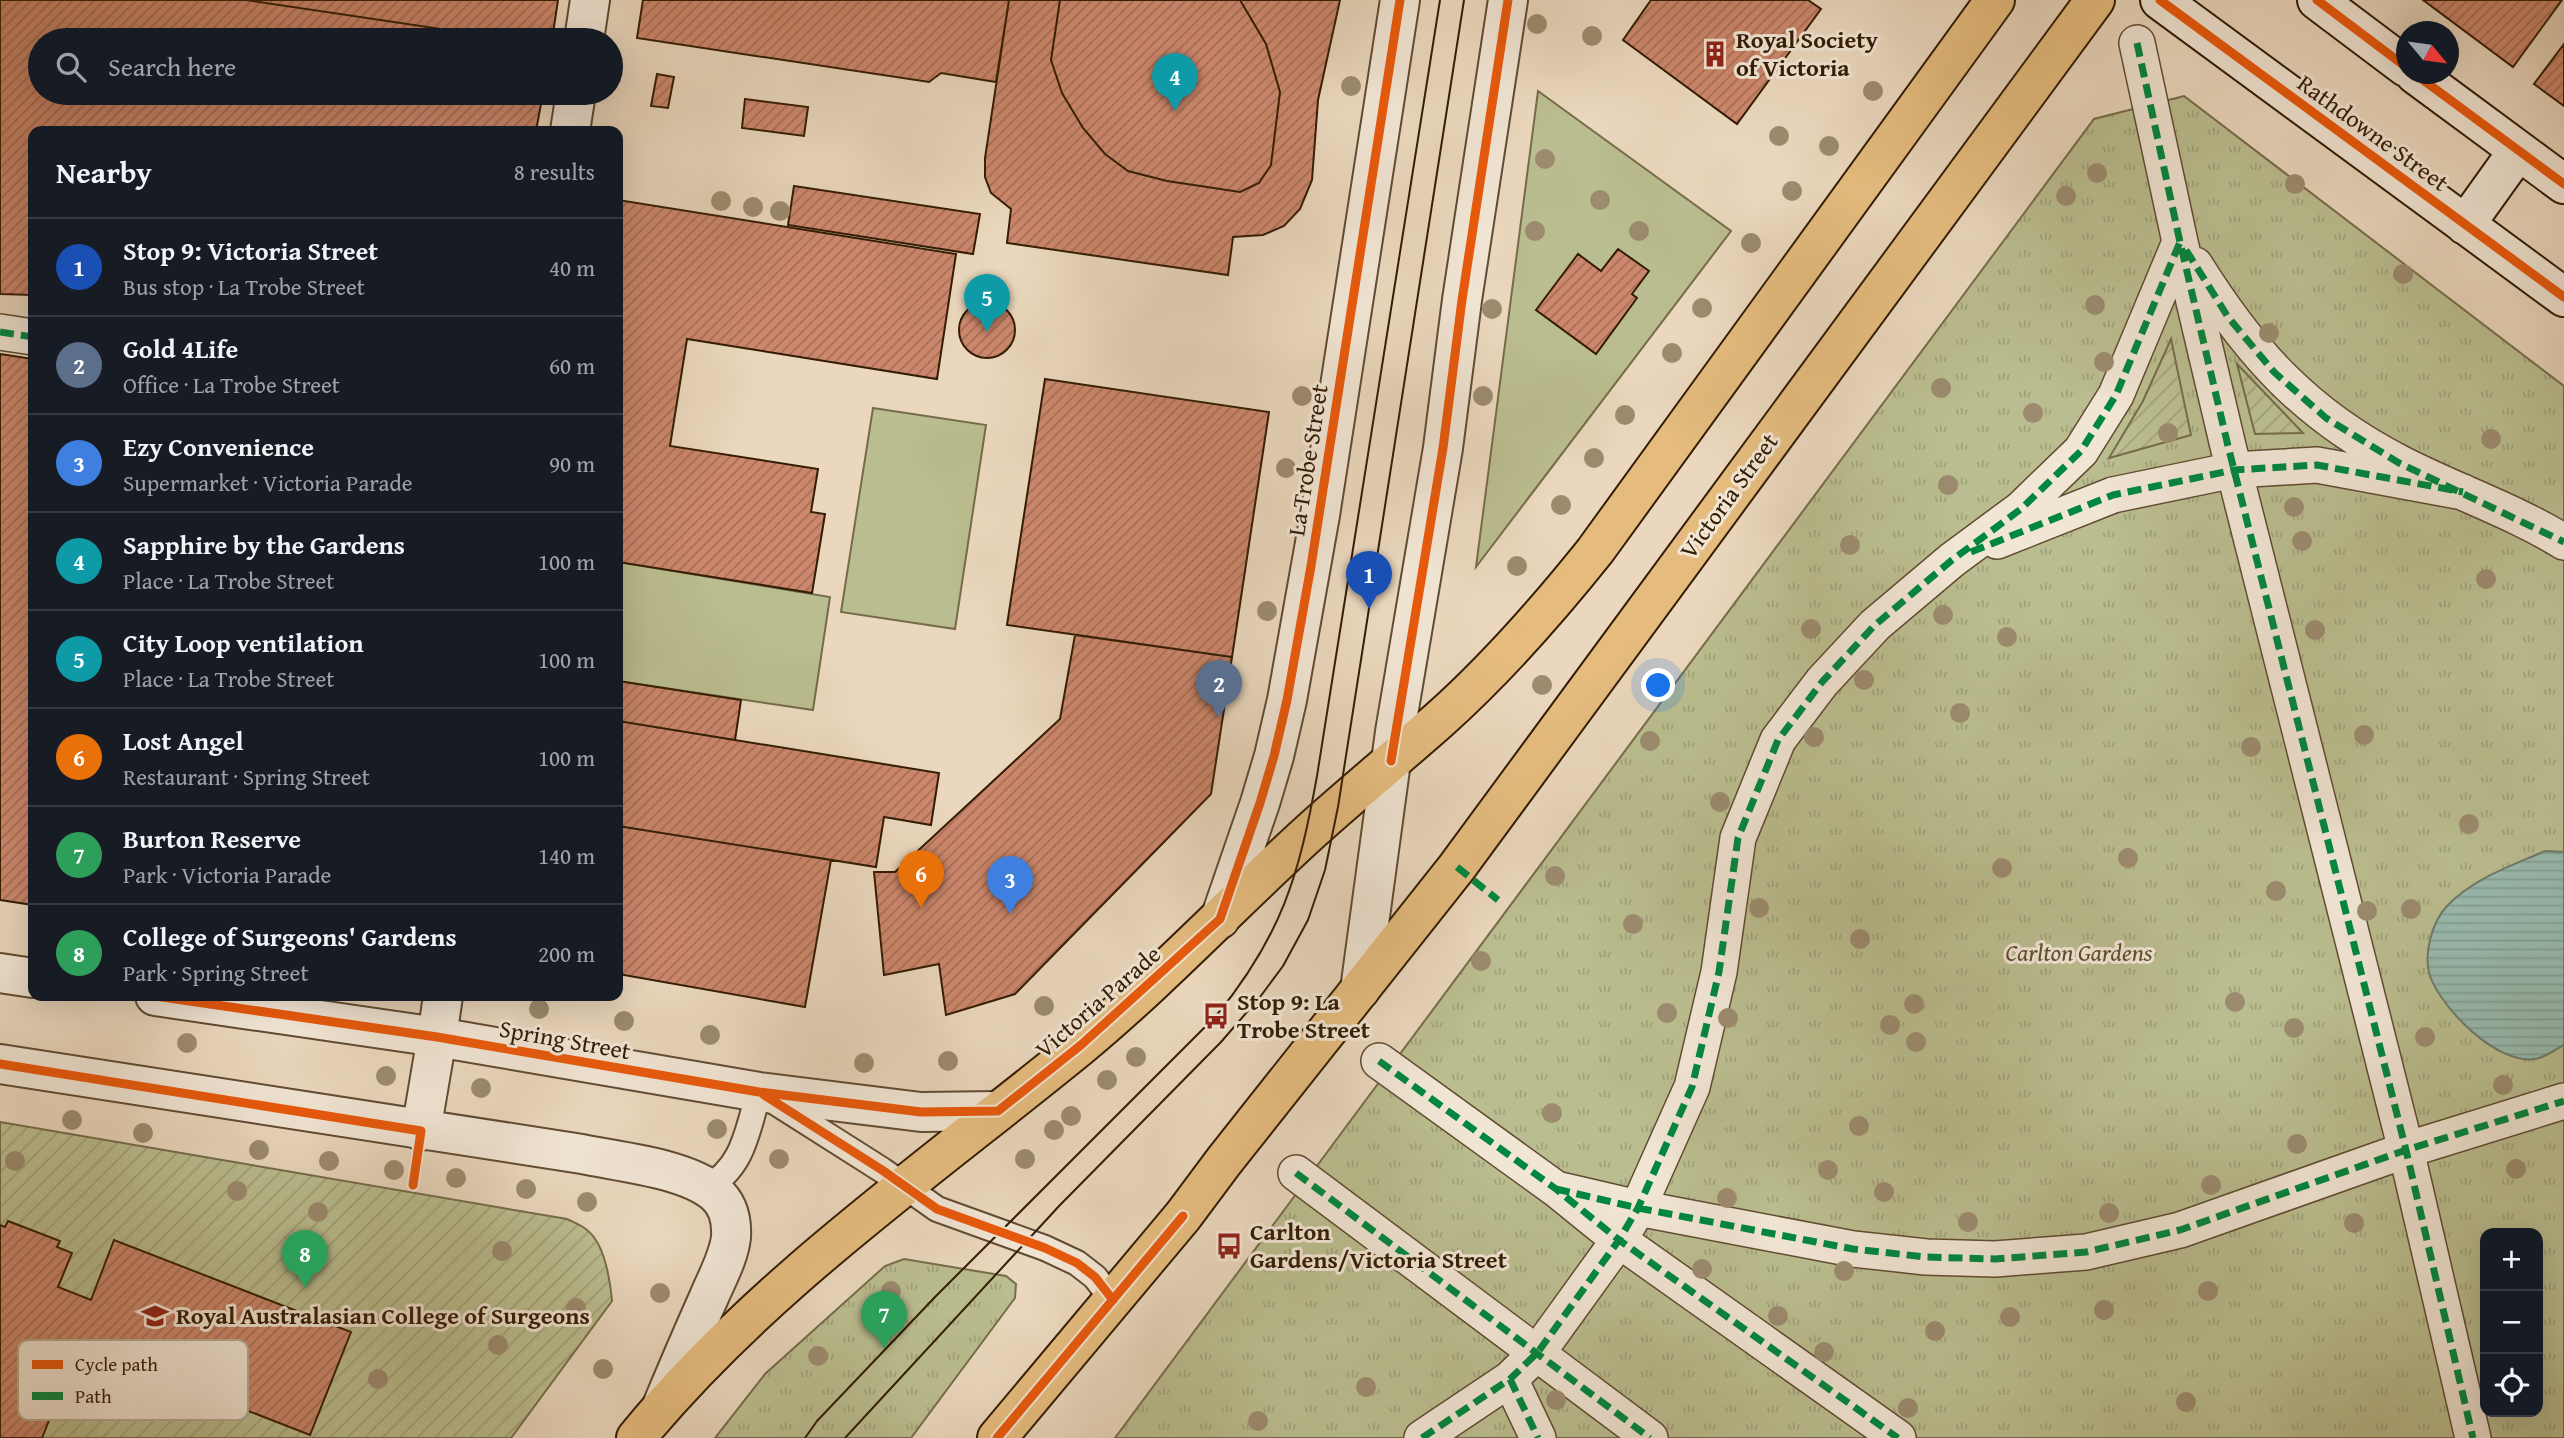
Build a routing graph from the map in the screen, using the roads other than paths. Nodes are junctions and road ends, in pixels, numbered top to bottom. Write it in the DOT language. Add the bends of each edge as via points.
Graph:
graph roads {
  1 [pos="590,0"];
  2 [pos="1400,0"];
  3 [pos="1508,0"];
  4 [pos="1995,0"];
  5 [pos="2095,0"];
  6 [pos="2160,0"];
  7 [pos="2318,0"];
  8 [pos="586,28"];
  9 [pos="2137,43"];
  10 [pos="2396,59"];
  11 [pos="2428,84"];
  12 [pos="574,105"];
  13 [pos="571,126"];
  14 [pos="2518,151"];
  15 [pos="2564,184"];
  16 [pos="2465,225"];
  17 [pos="2180,242"];
  18 [pos="2564,297"];
  19 [pos="0,332"];
  20 [pos="28,336"];
  21 [pos="2234,470"];
  22 [pos="2463,492"];
  23 [pos="2564,542"];
  24 [pos="1952,560"];
  25 [pos="1391,761"];
  26 [pos="1220,919"];
  27 [pos="0,973"];
  28 [pos="28,977"];
  29 [pos="1360,990"];
  30 [pos="190,1001"];
  31 [pos="442,1001"];
  32 [pos="438,1037"];
  33 [pos="1379,1061"];
  34 [pos="0,1064"];
  35 [pos="759,1092"];
  36 [pos="2564,1101"];
  37 [pos="998,1111"];
  38 [pos="421,1130"];
  39 [pos="2406,1150"];
  40 [pos="1296,1173"];
  41 [pos="904,1186"];
  42 [pos="706,1188"];
  43 [pos="1556,1189"];
  44 [pos="1638,1208"];
  45 [pos="1619,1240"];
  46 [pos="1113,1300"];
  47 [pos="1538,1353"];
  48 [pos="1510,1379"];
  49 [pos="661,1408"];
  50 [pos="636,1438"];
  51 [pos="997,1438"];
  52 [pos="1422,1438"];
  53 [pos="1538,1438"];
  54 [pos="1650,1438"];
  55 [pos="1898,1438"];
  56 [pos="2473,1438"];
  1 -- 8 [label="street"];
  2 -- 26 [label="street, La Trobe Street" via="1287,700 1260,803"];
  3 -- 25 [label="street" via="1443,448"];
  4 -- 25 [label="main road" via="1586,562 1513,648"];
  5 -- 29 [label="main road, Victoria Street" via="1457,867"];
  6 -- 16 [label="street, Rathdowne Street"];
  7 -- 10 [label="street"];
  9 -- 17 [label="street"];
  11 -- 14 [label="street"];
  12 -- 13 [label="street"];
  14 -- 15 [label="street"];
  14 -- 16 [label="street"];
  16 -- 18 [label="street, Rathdowne Street"];
  17 -- 21 [label="street"];
  17 -- 22 [label="street" via="2228,317 2274,372 2326,418 2399,463"];
  17 -- 24 [label="street" via="2116,395 2081,451 2021,509"];
  19 -- 20 [label="street"];
  21 -- 22 [label="street" via="2317,466"];
  21 -- 24 [label="street" via="2113,495"];
  21 -- 39 [label="street"];
  22 -- 23 [label="street"];
  24 -- 44 [label="street" via="1875,625 1822,682 1778,740 1738,838 1720,972 1692,1087"];
  25 -- 26 [label="main road, Victoria Parade"];
  25 -- 29 [label="street"];
  26 -- 37 [label="main road, Victoria Parade" via="1081,1045"];
  27 -- 28 [label="street"];
  29 -- 46 [label="main road"];
  30 -- 32 [label="street, Spring Street"];
  31 -- 32 [label="street"];
  32 -- 35 [label="street, Spring Street"];
  32 -- 38 [label="street"];
  33 -- 43 [label="street"];
  34 -- 38 [label="street"];
  35 -- 37 [label="street, Spring Street" via="908,1111"];
  35 -- 41 [label="lane, Spring Street"];
  35 -- 42 [label="lane" via="736,1162"];
  36 -- 39 [label="street"];
  37 -- 41 [label="main road, Victoria Parade"];
  38 -- 42 [label="street" via="626,1163 686,1178"];
  39 -- 44 [label="street" via="2180,1230 2086,1252 1995,1259 1853,1250"];
  39 -- 56 [label="street"];
  40 -- 47 [label="street"];
  41 -- 46 [label="lane, Spring Street" via="937,1209 1077,1263"];
  41 -- 49 [label="main road, Victoria Parade" via="799,1273"];
  42 -- 49 [label="street" via="726,1205 731,1238"];
  43 -- 44 [label="street"];
  43 -- 45 [label="street"];
  44 -- 45 [label="street"];
  45 -- 47 [label="street"];
  45 -- 55 [label="street"];
  46 -- 51 [label="main road"];
  47 -- 48 [label="street"];
  47 -- 54 [label="street"];
  48 -- 52 [label="street"];
  48 -- 53 [label="street"];
  49 -- 50 [label="main road, Victoria Parade"];
}
